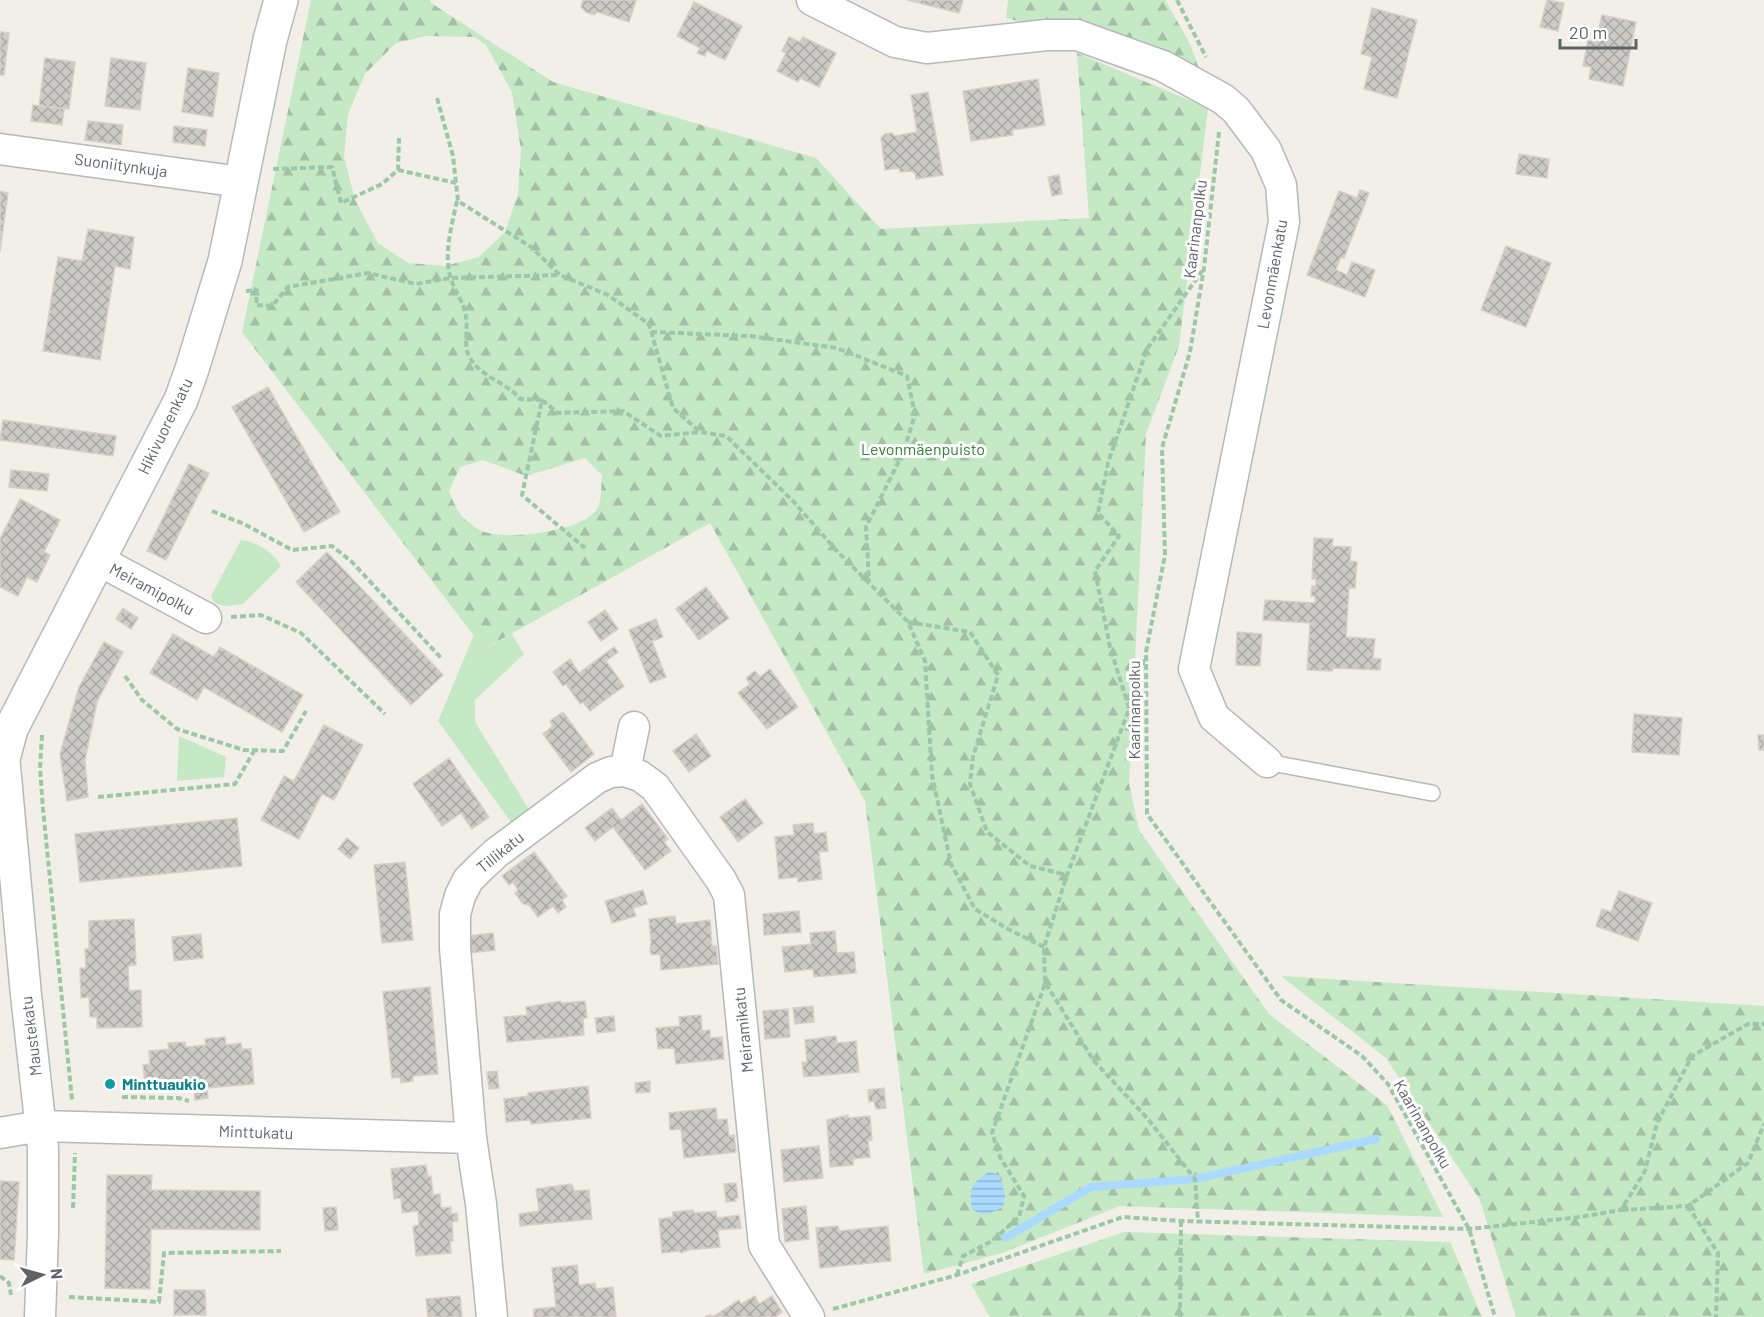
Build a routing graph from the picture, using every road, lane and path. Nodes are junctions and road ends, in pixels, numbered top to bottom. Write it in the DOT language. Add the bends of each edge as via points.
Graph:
graph roads {
  1 [pos="281,0"];
  2 [pos="812,0"];
  3 [pos="1177,0"];
  4 [pos="438,98"];
  5 [pos="1223,99"];
  6 [pos="399,138"];
  7 [pos="0,149"];
  8 [pos="398,170"];
  9 [pos="252,176"];
  10 [pos="456,183"];
  11 [pos="458,201"];
  12 [pos="1204,268"];
  13 [pos="560,275"];
  14 [pos="450,278"];
  15 [pos="241,291"];
  16 [pos="651,332"];
  17 [pos="542,400"];
  18 [pos="700,432"];
  19 [pos="212,511"];
  20 [pos="585,549"];
  21 [pos="98,560"];
  22 [pos="869,581"];
  23 [pos="206,618"];
  24 [pos="908,622"];
  25 [pos="1146,652"];
  26 [pos="442,659"];
  27 [pos="125,676"];
  28 [pos="1129,709"];
  29 [pos="306,711"];
  30 [pos="385,714"];
  31 [pos="45,724"];
  32 [pos="634,727"];
  33 [pos="254,750"];
  34 [pos="2,755"];
  35 [pos="1267,762"];
  36 [pos="625,771"];
  37 [pos="1432,793"];
  38 [pos="98,797"];
  39 [pos="1067,875"];
  40 [pos="1044,947"];
  41 [pos="1045,984"];
  42 [pos="1764,1024"];
  43 [pos="1764,1124"];
  44 [pos="41,1126"];
  45 [pos="74,1127"];
  46 [pos="0,1133"];
  47 [pos="471,1138"];
  48 [pos="1688,1206"];
  49 [pos="1621,1210"];
  50 [pos="73,1211"];
  51 [pos="1181,1221"];
  52 [pos="1198,1221"];
  53 [pos="1469,1229"];
  54 [pos="281,1251"];
  55 [pos="957,1275"];
  56 [pos="0,1276"];
  57 [pos="70,1287"];
  58 [pos="69,1298"];
  59 [pos="13,1302"];
  60 [pos="69,1307"];
  61 [pos="40,1317"];
  62 [pos="492,1317"];
  63 [pos="808,1317"];
  64 [pos="1180,1317"];
  65 [pos="1495,1317"];
  66 [pos="1716,1317"];
  1 -- 9 [label="street, Hikivuorenkatu" via="270,40"];
  2 -- 5 [label="street, Levonmäenkatu" via="895,42 927,48 1077,35 1163,66"];
  3 -- 5 [label="path, Kaarinanpolku"];
  4 -- 10 [label="path"];
  5 -- 12 [label="path, Kaarinanpolku"];
  5 -- 35 [label="street, Levonmäenkatu" via="1266,150 1281,185 1284,222 1194,669 1214,717"];
  6 -- 8 [label="path"];
  7 -- 9 [label="street, Suoniitynkuja"];
  8 -- 9 [label="path" via="382,184 341,203 332,167"];
  8 -- 10 [label="path"];
  9 -- 21 [label="street, Hikivuorenkatu" via="180,400"];
  10 -- 11 [label="path"];
  11 -- 13 [label="path" via="531,247"];
  11 -- 14 [label="path" via="451,229"];
  12 -- 25 [label="path, Kaarinanpolku" via="1190,352 1162,448 1165,555"];
  12 -- 28 [label="path" via="1147,349 1108,463 1098,513 1119,536 1095,572 1110,647"];
  13 -- 14 [label="path"];
  13 -- 16 [label="path" via="608,295 650,324"];
  14 -- 15 [label="path" via="416,284 368,273 288,287 272,306 256,305 257,290"];
  14 -- 17 [label="path" via="466,314 468,354 485,374 514,391 520,399"];
  16 -- 18 [label="path" via="672,408"];
  16 -- 22 [label="path" via="750,336 837,348 907,376 915,415 903,453 866,526"];
  17 -- 18 [label="path" via="558,413 623,411 661,436"];
  17 -- 20 [label="path" via="522,495"];
  18 -- 22 [label="path" via="726,436"];
  19 -- 26 [label="path" via="292,550 332,546 351,561"];
  21 -- 23 [label="street, Meiramipolku"];
  21 -- 34 [label="street, Hikivuorenkatu"];
  22 -- 24 [label="path"];
  23 -- 30 [label="path" via="261,615 302,633"];
  24 -- 39 [label="path" via="970,632 998,675 973,758 970,784 987,832 1030,866"];
  24 -- 40 [label="path" via="925,661 932,776 951,864 975,909"];
  25 -- 28 [label="path"];
  25 -- 53 [label="path, Kaarinanpolku" via="1147,813 1281,1000 1362,1056 1388,1084"];
  27 -- 33 [label="path" via="142,700 177,729"];
  28 -- 39 [label="path"];
  29 -- 33 [label="path" via="283,751"];
  31 -- 45 [label="path" via="40,778"];
  32 -- 36 [label="street"];
  33 -- 38 [label="path" via="235,784"];
  34 -- 44 [label="street, Maustekatu"];
  35 -- 37 [label="lane"];
  36 -- 47 [label="street, Tillikatu" via="597,778 496,853 468,880 460,896 455,914 455,948"];
  36 -- 63 [label="street, Meiramikatu" via="655,787 729,895 764,1245"];
  39 -- 40 [label="path"];
  40 -- 41 [label="path"];
  41 -- 52 [label="path" via="1094,1062 1148,1119 1195,1179"];
  41 -- 55 [label="path" via="992,1132 1000,1157 1024,1196 1019,1217 992,1241 963,1256"];
  42 -- 49 [label="path" via="1748,1024 1692,1056 1657,1123 1645,1171"];
  43 -- 48 [label="path" via="1748,1163"];
  44 -- 45 [label="street, Minttukatu"];
  44 -- 46 [label="street, Minttukatu"];
  44 -- 61 [label="street, Maustekatu"];
  45 -- 47 [label="street, Minttukatu"];
  45 -- 50 [label="path"];
  47 -- 62 [label="street"];
  48 -- 49 [label="path"];
  48 -- 66 [label="path" via="1718,1253"];
  49 -- 53 [label="path"];
  51 -- 52 [label="path"];
  51 -- 55 [label="path" via="1123,1218"];
  51 -- 64 [label="path"];
  52 -- 53 [label="path"];
  53 -- 65 [label="path, Kaarinanpolku"];
  54 -- 58 [label="path" via="164,1253 159,1302"];
  55 -- 63 [label="path"];
  56 -- 59 [label="path" via="9,1283"];
  57 -- 58 [label="path"];
  58 -- 60 [label="path"];
}
